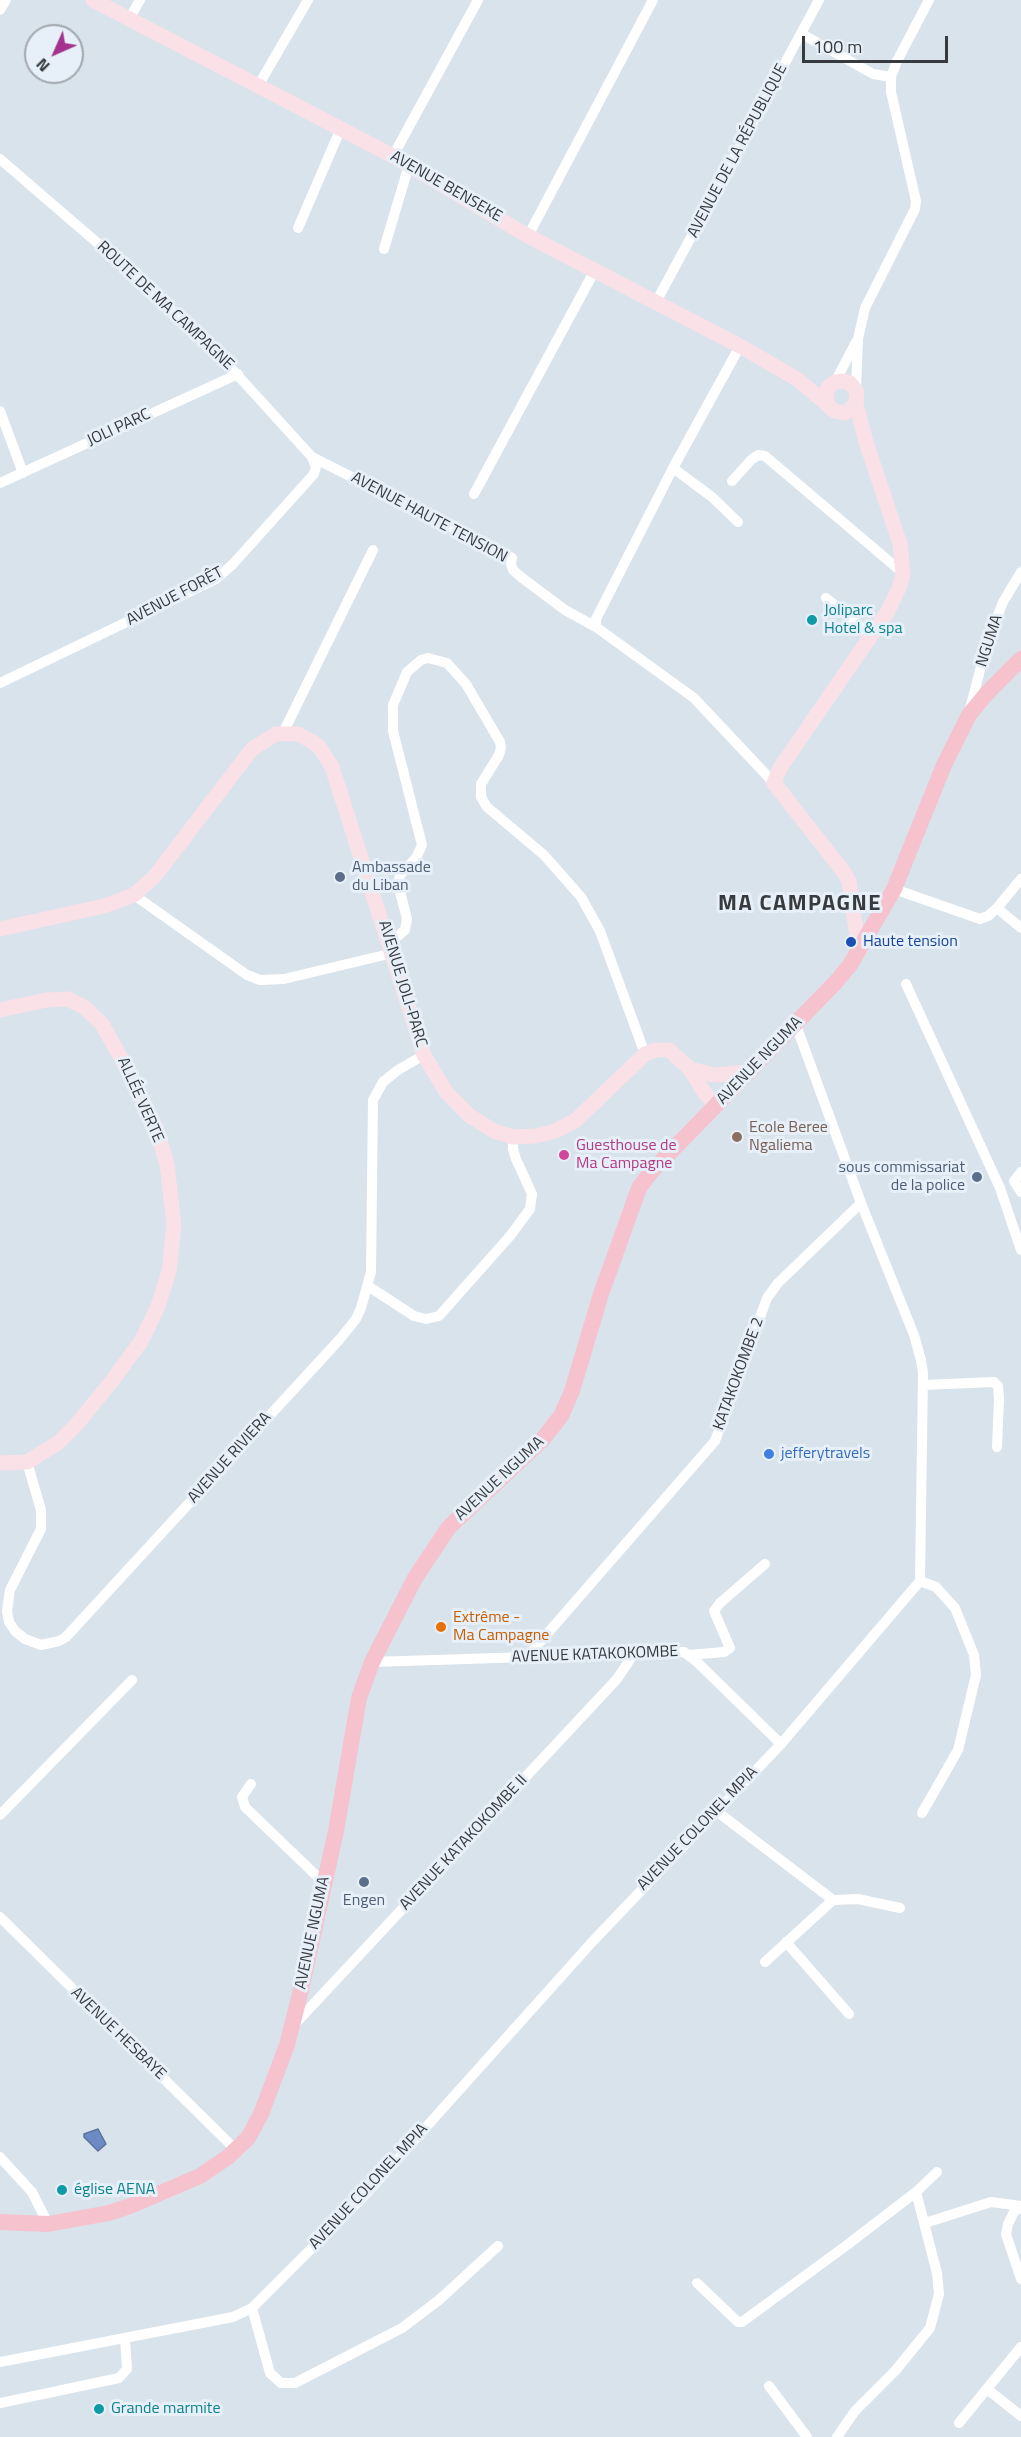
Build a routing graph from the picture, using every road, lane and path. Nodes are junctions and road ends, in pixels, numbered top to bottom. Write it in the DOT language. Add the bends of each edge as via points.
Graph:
graph roads {
  1 [pos="6,0"];
  2 [pos="93,0"];
  3 [pos="140,0"];
  4 [pos="308,0"];
  5 [pos="478,0"];
  6 [pos="653,0"];
  7 [pos="819,0"];
  8 [pos="929,0"];
  9 [pos="0,10"];
  10 [pos="129,19"];
  11 [pos="801,34"];
  12 [pos="891,77"];
  13 [pos="258,86"];
  14 [pos="341,128"];
  15 [pos="393,156"];
  16 [pos="0,159"];
  17 [pos="409,165"];
  18 [pos="298,228"];
  19 [pos="528,236"];
  20 [pos="384,249"];
  21 [pos="595,270"];
  22 [pos="656,302"];
  23 [pos="858,339"];
  24 [pos="740,346"];
  25 [pos="238,374"];
  26 [pos="797,379"];
  27 [pos="832,385"];
  28 [pos="856,396"];
  29 [pos="831,408"];
  30 [pos="0,411"];
  31 [pos="866,442"];
  32 [pos="314,462"];
  33 [pos="673,468"];
  34 [pos="22,472"];
  35 [pos="732,481"];
  36 [pos="0,483"];
  37 [pos="474,494"];
  38 [pos="738,522"];
  39 [pos="373,550"];
  40 [pos="1021,572"];
  41 [pos="903,573"];
  42 [pos="826,598"];
  43 [pos="599,631"];
  44 [pos="872,636"];
  45 [pos="1021,659"];
  46 [pos="0,682"];
  47 [pos="969,715"];
  48 [pos="282,733"];
  49 [pos="774,783"];
  50 [pos="1021,879"];
  51 [pos="894,889"];
  52 [pos="134,895"];
  53 [pos="997,908"];
  54 [pos="1021,928"];
  55 [pos="0,929"];
  56 [pos="391,946"];
  57 [pos="859,951"];
  58 [pos="906,984"];
  59 [pos="0,1010"];
  60 [pos="796,1025"];
  61 [pos="645,1054"];
  62 [pos="424,1056"];
  63 [pos="690,1069"];
  64 [pos="748,1072"];
  65 [pos="716,1106"];
  66 [pos="513,1137"];
  67 [pos="1018,1177"];
  68 [pos="1000,1188"];
  69 [pos="1021,1192"];
  70 [pos="861,1203"];
  71 [pos="1021,1250"];
  72 [pos="368,1286"];
  73 [pos="923,1384"];
  74 [pos="997,1447"];
  75 [pos="27,1462"];
  76 [pos="0,1463"];
  77 [pos="765,1564"];
  78 [pos="920,1581"];
  79 [pos="633,1655"];
  80 [pos="690,1655"];
  81 [pos="526,1658"];
  82 [pos="372,1662"];
  83 [pos="132,1680"];
  84 [pos="781,1743"];
  85 [pos="250,1784"];
  86 [pos="715,1810"];
  87 [pos="922,1813"];
  88 [pos="0,1815"];
  89 [pos="323,1882"];
  90 [pos="833,1900"];
  91 [pos="900,1908"];
  92 [pos="0,1917"];
  93 [pos="786,1942"];
  94 [pos="765,1962"];
  95 [pos="849,2014"];
  96 [pos="291,2028"];
  97 [pos="236,2150"];
  98 [pos="0,2157"];
  99 [pos="937,2172"];
  100 [pos="916,2192"];
  101 [pos="1021,2207"];
  102 [pos="0,2222"];
  103 [pos="925,2223"];
  104 [pos="48,2224"];
  105 [pos="498,2246"];
  106 [pos="1021,2279"];
  107 [pos="697,2283"];
  108 [pos="252,2308"];
  109 [pos="125,2338"];
  110 [pos="1021,2348"];
  111 [pos="0,2362"];
  112 [pos="769,2386"];
  113 [pos="987,2389"];
  114 [pos="0,2403"];
  115 [pos="1021,2416"];
  116 [pos="959,2423"];
  117 [pos="807,2437"];
  118 [pos="837,2437"];
  1 -- 9 [label="street"];
  2 -- 10 [label="street, AVENUE BENSEKE"];
  3 -- 10 [label="street"];
  4 -- 13 [label="street"];
  5 -- 15 [label="street"];
  6 -- 19 [label="street"];
  7 -- 11 [label="street, AVENUE DE LA RÉPUBLIQUE"];
  8 -- 12 [label="street"];
  10 -- 13 [label="street, AVENUE BENSEKE"];
  11 -- 12 [label="street" via="873,74"];
  11 -- 22 [label="street, AVENUE DE LA RÉPUBLIQUE"];
  12 -- 23 [label="street" via="915,209 870,295"];
  13 -- 14 [label="street, AVENUE BENSEKE"];
  14 -- 15 [label="street, AVENUE BENSEKE"];
  14 -- 18 [label="street"];
  15 -- 17 [label="street, AVENUE BENSEKE"];
  16 -- 25 [label="street, ROUTE DE MA CAMPAGNE" via="116,259"];
  17 -- 19 [label="street, AVENUE BENSEKE"];
  17 -- 20 [label="street"];
  19 -- 21 [label="street, AVENUE BENSEKE"];
  21 -- 22 [label="street, AVENUE BENSEKE"];
  21 -- 37 [label="street"];
  22 -- 24 [label="street, AVENUE BENSEKE"];
  23 -- 27 [label="street"];
  23 -- 28 [label="street"];
  24 -- 26 [label="street, AVENUE BENSEKE"];
  24 -- 33 [label="street"];
  25 -- 32 [label="street, ROUTE DE MA CAMPAGNE"];
  25 -- 34 [label="street, JOLI PARC"];
  26 -- 27 [label="street"];
  26 -- 29 [label="street"];
  27 -- 28 [label="street" via="850,383"];
  27 -- 29 [label="street" via="826,395"];
  28 -- 29 [label="street" via="844,412"];
  28 -- 31 [label="street"];
  29 -- 31 [label="street"];
  30 -- 34 [label="street"];
  31 -- 41 [label="street" via="900,544"];
  32 -- 43 [label="street, AVENUE HAUTE TENSION" via="513,558 513,570 521,577"];
  32 -- 46 [label="street, AVENUE FORÊT" via="314,474 216,579"];
  33 -- 38 [label="street"];
  33 -- 43 [label="street" via="596,619"];
  34 -- 36 [label="street, JOLI PARC"];
  35 -- 41 [label="street" via="751,460 765,456"];
  39 -- 48 [label="street"];
  40 -- 47 [label="street, NGUMA" via="1003,602 987,643"];
  41 -- 44 [label="street" via="895,599"];
  42 -- 44 [label="street"];
  43 -- 49 [label="street, AVENUE HAUTE TENSION" via="693,698"];
  44 -- 49 [label="street" via="780,768"];
  45 -- 47 [label="main road, AVENUE NGUMA"];
  47 -- 51 [label="main road, AVENUE NGUMA" via="944,765"];
  48 -- 52 [label="street" via="269,736 252,748 154,876"];
  48 -- 56 [label="street, AVENUE JOLI-PARC" via="298,734 326,755"];
  49 -- 57 [label="street" via="843,871 850,888"];
  50 -- 53 [label="street"];
  51 -- 53 [label="street" via="970,918 980,919"];
  51 -- 57 [label="main road, AVENUE NGUMA"];
  52 -- 55 [label="street" via="104,906"];
  52 -- 56 [label="street" via="247,975 260,980 284,980"];
  53 -- 54 [label="street"];
  56 -- 61 [label="street" via="405,930 407,919 398,884 400,875 422,845 393,731 393,705 407,672 428,658 447,663 466,684 500,742 499,755 479,791 483,802 544,855 581,897 600,932"];
  56 -- 62 [label="street, AVENUE JOLI-PARC"];
  57 -- 60 [label="main road, AVENUE NGUMA"];
  58 -- 68 [label="street"];
  59 -- 75 [label="street, ALLÉE VERTE" via="68,999 84,1006 102,1024 156,1128 167,1164 174,1225 167,1281 142,1340 65,1438"];
  60 -- 64 [label="main road, AVENUE NGUMA"];
  60 -- 70 [label="street"];
  61 -- 63 [label="street" via="669,1050"];
  61 -- 66 [label="street, AVENUE JOLI-PARC" via="575,1121 546,1134"];
  62 -- 66 [label="street, AVENUE JOLI-PARC" via="458,1106 481,1124"];
  62 -- 72 [label="street, AVENUE RIVIERA" via="383,1082 373,1100"];
  63 -- 64 [label="street" via="721,1076"];
  63 -- 65 [label="street"];
  64 -- 65 [label="main road, AVENUE NGUMA"];
  65 -- 82 [label="main road, AVENUE NGUMA" via="639,1188 561,1416 542,1440 440,1538"];
  66 -- 72 [label="street" via="516,1159 532,1194 530,1209 439,1316 414,1316"];
  67 -- 68 [label="street"];
  67 -- 69 [label="street"];
  68 -- 71 [label="street"];
  70 -- 73 [label="street" via="914,1335"];
  70 -- 81 [label="street, KATAKOKOMBE 2" via="767,1298 715,1441"];
  72 -- 75 [label="street, AVENUE RIVIERA" via="356,1319 340,1339 66,1636 41,1645 15,1631 6,1611 10,1590 41,1529 41,1510"];
  73 -- 74 [label="street" via="994,1382 999,1399"];
  73 -- 78 [label="street"];
  75 -- 76 [label="street"];
  77 -- 80 [label="street" via="714,1611 730,1648"];
  78 -- 84 [label="street, AVENUE COLONEL MPIA"];
  78 -- 87 [label="street" via="936,1587 955,1608 974,1655 976,1675 958,1750"];
  79 -- 80 [label="street, AVENUE KATAKOKOMBE" via="679,1651"];
  79 -- 81 [label="street, AVENUE KATAKOKOMBE"];
  79 -- 96 [label="street, AVENUE KATAKOKOMBE II" via="617,1679"];
  80 -- 84 [label="street, AVENUE KATAKOKOMBE"];
  81 -- 82 [label="street, AVENUE KATAKOKOMBE"];
  82 -- 89 [label="main road, AVENUE NGUMA" via="355,1713 336,1831"];
  83 -- 88 [label="street"];
  84 -- 86 [label="street, AVENUE COLONEL MPIA"];
  85 -- 89 [label="street" via="242,1797 245,1807"];
  86 -- 90 [label="street"];
  86 -- 108 [label="street, AVENUE COLONEL MPIA" via="366,2194"];
  89 -- 96 [label="main road, AVENUE NGUMA"];
  90 -- 91 [label="street" via="858,1899"];
  90 -- 93 [label="street"];
  92 -- 97 [label="street, AVENUE HESBAYE"];
  93 -- 94 [label="street"];
  93 -- 95 [label="street"];
  96 -- 97 [label="main road, AVENUE NGUMA" via="261,2114 248,2138"];
  97 -- 104 [label="main road, AVENUE NGUMA" via="200,2176 130,2206 109,2214"];
  98 -- 104 [label="street" via="32,2192"];
  99 -- 100 [label="street"];
  100 -- 103 [label="street"];
  100 -- 107 [label="street" via="742,2322"];
  101 -- 103 [label="street" via="991,2202"];
  101 -- 106 [label="street" via="1014,2212 1006,2234"];
  102 -- 104 [label="main road, AVENUE NGUMA"];
  103 -- 118 [label="street" via="939,2294 930,2328 855,2411"];
  105 -- 108 [label="street" via="402,2328 295,2383 281,2383 270,2373"];
  108 -- 109 [label="street, AVENUE COLONEL MPIA" via="232,2317"];
  109 -- 111 [label="street, AVENUE COLONEL MPIA"];
  109 -- 114 [label="street" via="127,2369 119,2378"];
  110 -- 113 [label="street"];
  112 -- 117 [label="street"];
  113 -- 115 [label="street"];
  113 -- 116 [label="street"];
}
